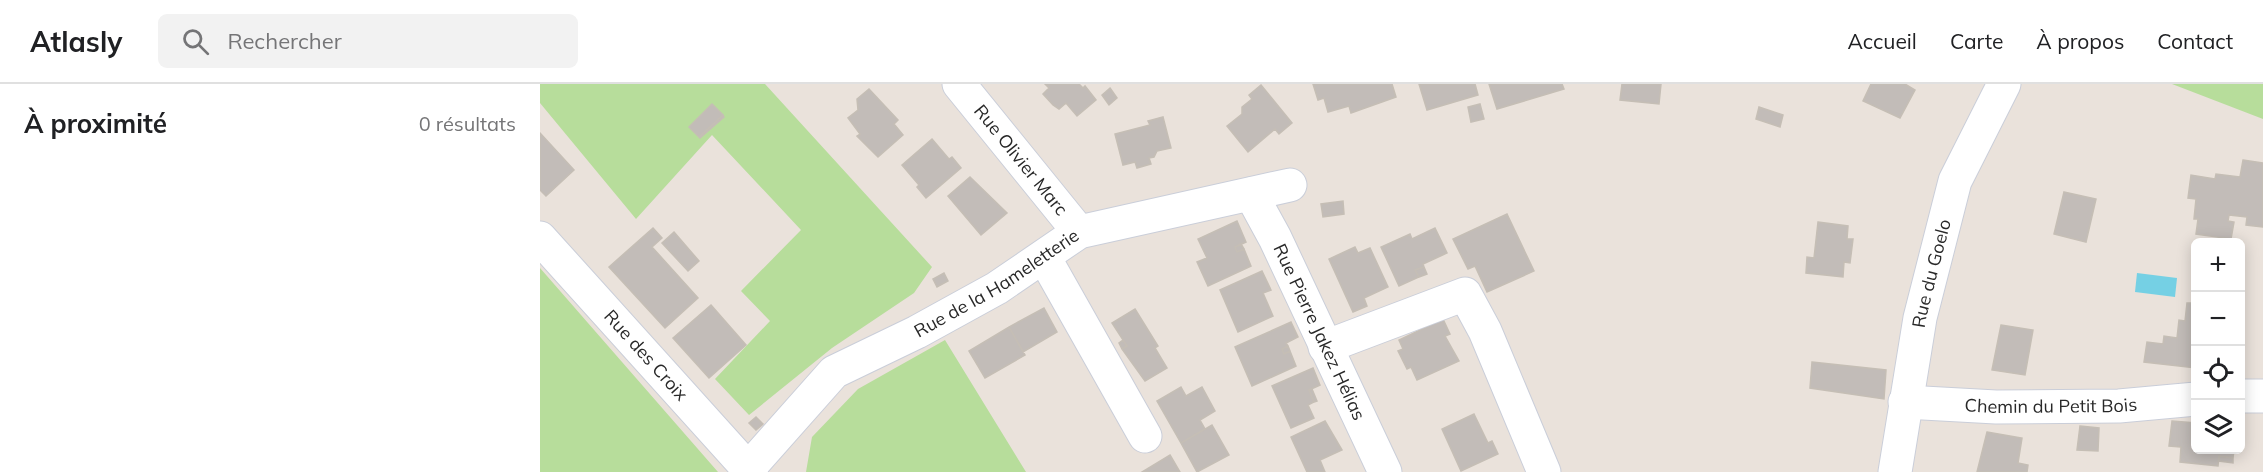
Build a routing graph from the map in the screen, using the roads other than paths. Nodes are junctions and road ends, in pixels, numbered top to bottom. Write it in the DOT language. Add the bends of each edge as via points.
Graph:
graph roads {
  1 [pos="2004,84"];
  2 [pos="962,85"];
  3 [pos="1290,185"];
  4 [pos="1251,194"];
  5 [pos="1079,232"];
  6 [pos="540,238"];
  7 [pos="1044,257"];
  8 [pos="1325,347"];
  9 [pos="2245,396"];
  10 [pos="2263,396"];
  11 [pos="2191,399"];
  12 [pos="1905,402"];
  13 [pos="1145,436"];
  14 [pos="749,470"];
  15 [pos="1385,472"];
  16 [pos="1544,472"];
  17 [pos="1895,472"];
  1 -- 12 [label="street, Rue du Goelo" via="1954,181 1920,318"];
  2 -- 5 [label="street, Rue Olivier Marc"];
  3 -- 4 [label="street, Rue de la Hameletterie"];
  4 -- 5 [label="street, Rue de la Hameletterie"];
  4 -- 8 [label="street, Rue Pierre Jakez Hélias"];
  5 -- 7 [label="street, Rue de la Hameletterie"];
  6 -- 14 [label="street, Rue des Croix"];
  7 -- 13 [label="street"];
  7 -- 14 [label="street, Rue de la Hameletterie" via="917,332 834,372"];
  8 -- 15 [label="street, Rue Pierre Jakez Hélias"];
  8 -- 16 [label="street" via="1465,294 1485,331"];
  9 -- 10 [label="street"];
  11 -- 12 [label="street, Chemin du Petit Bois" via="2119,406 1996,407"];
  12 -- 17 [label="street, Rue du Goelo"];
}
